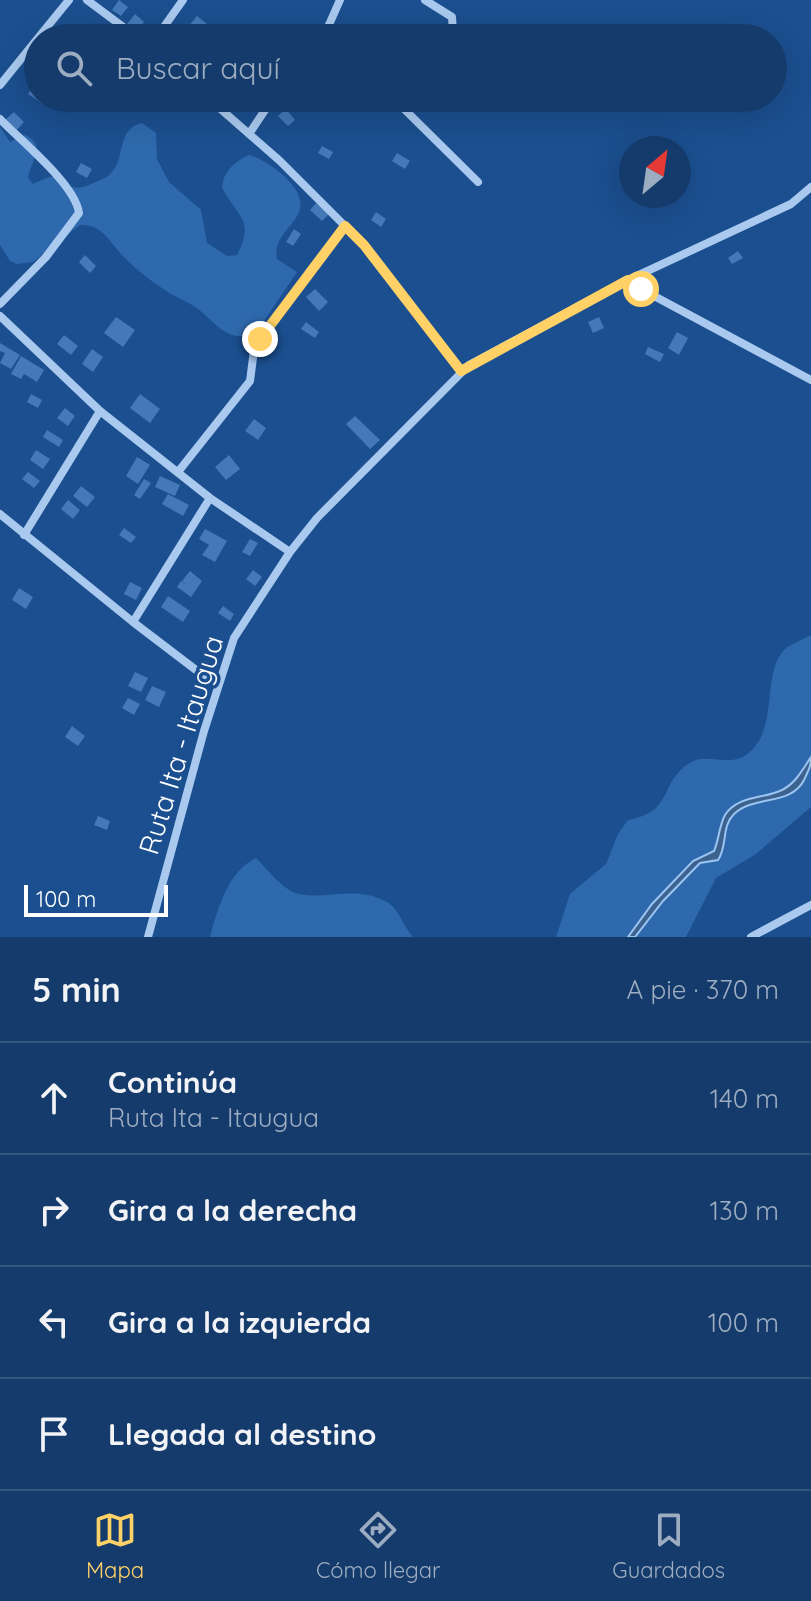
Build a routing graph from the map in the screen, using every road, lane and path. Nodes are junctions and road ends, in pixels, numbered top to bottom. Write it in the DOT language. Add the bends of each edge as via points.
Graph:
graph roads {
  1 [pos="69,0"];
  2 [pos="87,0"];
  3 [pos="183,0"];
  4 [pos="340,0"];
  5 [pos="425,0"];
  6 [pos="49,24"];
  7 [pos="119,24"];
  8 [pos="166,24"];
  9 [pos="329,24"];
  10 [pos="452,24"];
  11 [pos="24,55"];
  12 [pos="0,85"];
  13 [pos="224,112"];
  14 [pos="264,112"];
  15 [pos="409,112"];
  16 [pos="0,119"];
  17 [pos="249,134"];
  18 [pos="478,182"];
  19 [pos="811,187"];
  20 [pos="345,226"];
  21 [pos="628,280"];
  22 [pos="0,304"];
  23 [pos="1,319"];
  24 [pos="461,371"];
  25 [pos="811,380"];
  26 [pos="100,411"];
  27 [pos="178,472"];
  28 [pos="210,498"];
  29 [pos="0,514"];
  30 [pos="24,535"];
  31 [pos="290,552"];
  32 [pos="133,622"];
  33 [pos="217,686"];
  34 [pos="811,905"];
  35 [pos="148,937"];
  36 [pos="751,937"];
  1 -- 6 [label="street"];
  2 -- 7 [label="street"];
  3 -- 8 [label="street"];
  4 -- 9 [label="street"];
  5 -- 10 [label="street" via="452,17"];
  11 -- 12 [label="street"];
  13 -- 17 [label="street"];
  14 -- 17 [label="street"];
  15 -- 18 [label="street"];
  16 -- 22 [label="street" via="52,170 79,213"];
  17 -- 20 [label="street"];
  19 -- 21 [label="street, Ruta Ita - Itaugua" via="791,204"];
  20 -- 24 [label="street"];
  20 -- 27 [label="street" via="260,339 250,381"];
  21 -- 24 [label="street, Ruta Ita - Itaugua"];
  21 -- 25 [label="street"];
  23 -- 26 [label="street"];
  24 -- 31 [label="street, Ruta Ita - Itaugua"];
  26 -- 27 [label="street"];
  26 -- 30 [label="street"];
  27 -- 28 [label="street"];
  28 -- 31 [label="street"];
  28 -- 32 [label="street"];
  29 -- 30 [label="street"];
  30 -- 32 [label="street"];
  31 -- 33 [label="street, Ruta Ita - Itaugua" via="234,638"];
  32 -- 33 [label="street"];
  33 -- 35 [label="street, Ruta Ita - Itaugua"];
  34 -- 36 [label="street"];
}
